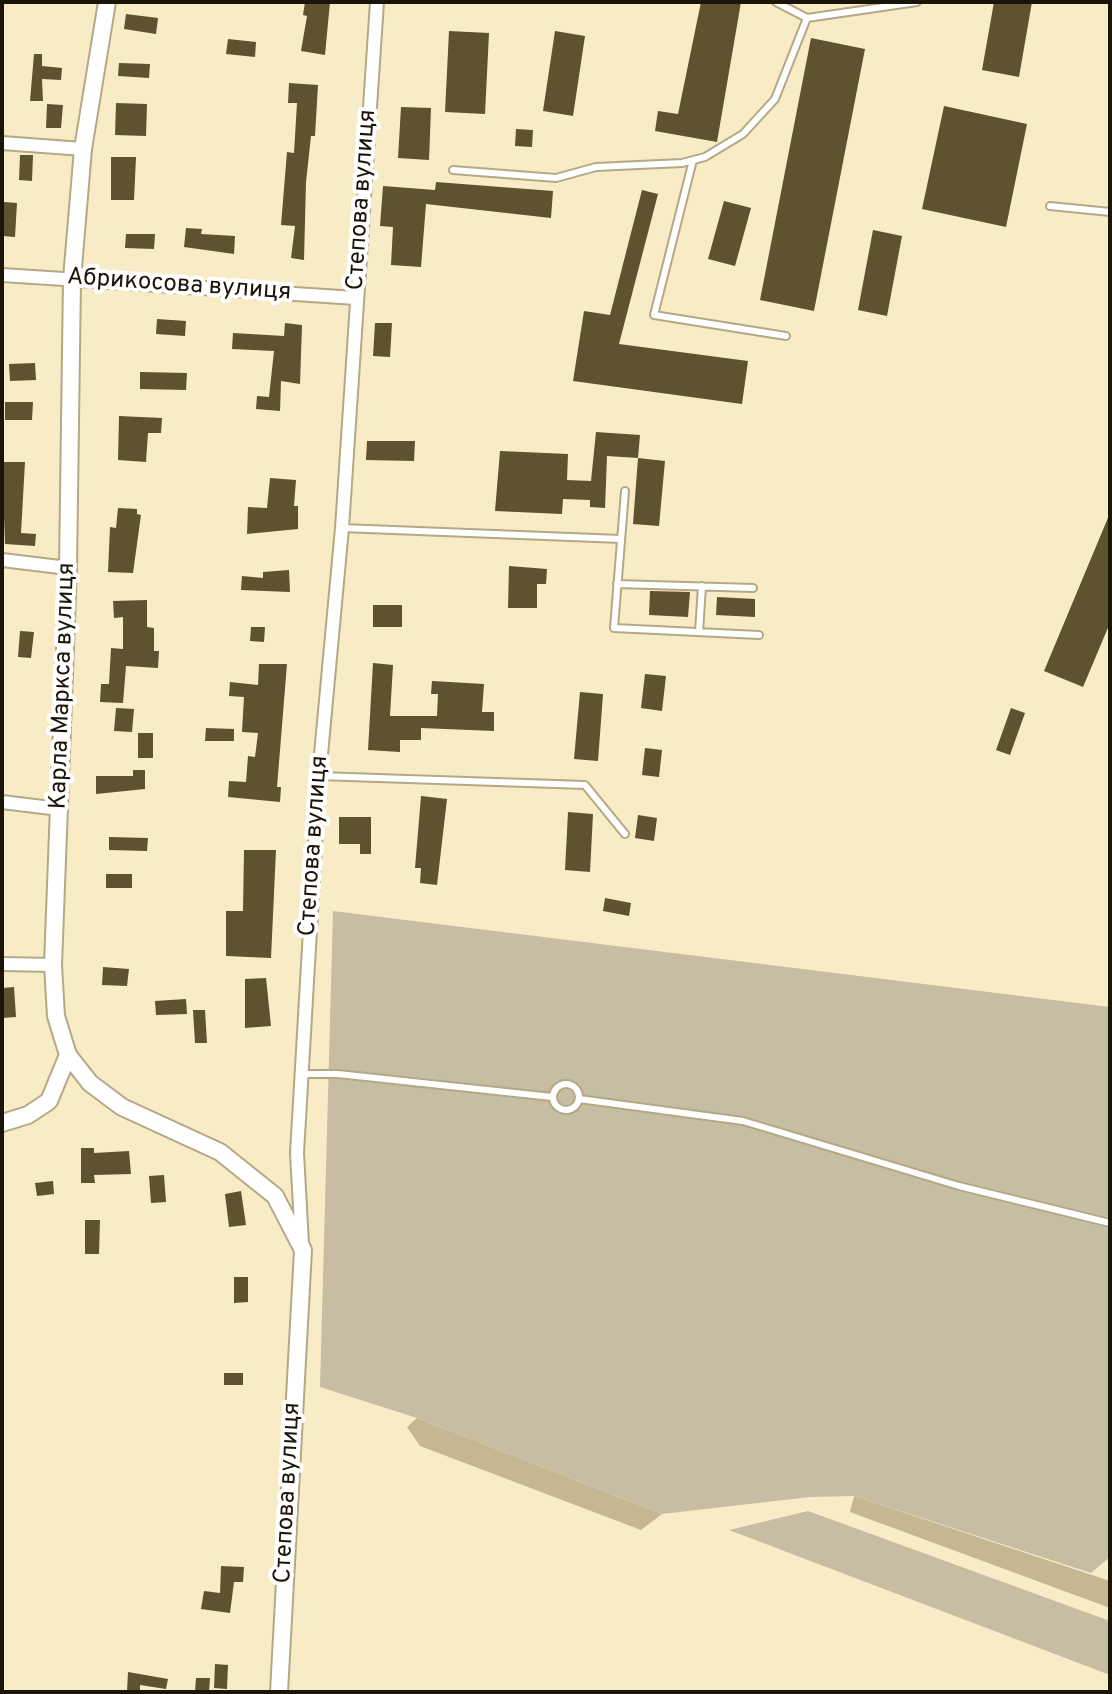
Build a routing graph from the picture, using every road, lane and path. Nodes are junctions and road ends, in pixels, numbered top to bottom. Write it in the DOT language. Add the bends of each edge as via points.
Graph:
graph roads {
  1 [pos="107,2"];
  2 [pos="377,2"];
  3 [pos="776,2"];
  4 [pos="917,2"];
  5 [pos="807,18"];
  6 [pos="2,143"];
  7 [pos="83,149"];
  8 [pos="693,160"];
  9 [pos="453,170"];
  10 [pos="1050,206"];
  11 [pos="1110,212"];
  12 [pos="2,275"];
  13 [pos="72,279"];
  14 [pos="356,298"];
  15 [pos="786,336"];
  16 [pos="625,491"];
  17 [pos="342,528"];
  18 [pos="621,539"];
  19 [pos="2,560"];
  20 [pos="68,568"];
  21 [pos="617,584"];
  22 [pos="702,586"];
  23 [pos="753,588"];
  24 [pos="699,632"];
  25 [pos="759,635"];
  26 [pos="319,776"];
  27 [pos="2,802"];
  28 [pos="59,809"];
  29 [pos="625,834"];
  30 [pos="2,964"];
  31 [pos="53,965"];
  32 [pos="68,1055"];
  33 [pos="302,1074"];
  34 [pos="552,1097"];
  35 [pos="579,1099"];
  36 [pos="2,1123"];
  37 [pos="1110,1223"];
  38 [pos="303,1250"];
  39 [pos="279,1692"];
  1 -- 7 [label="street, Карла Маркса вулиця"];
  2 -- 14 [label="street, Степова вулиця"];
  3 -- 5 [label="lane"];
  4 -- 5 [label="lane"];
  5 -- 8 [label="lane" via="775,99 743,134"];
  6 -- 7 [label="street"];
  7 -- 13 [label="street, Карла Маркса вулиця"];
  8 -- 9 [label="lane" via="596,167 556,178"];
  8 -- 15 [label="lane" via="654,315"];
  10 -- 11 [label="lane"];
  12 -- 13 [label="street, Абрикосова вулиця"];
  13 -- 14 [label="street, Абрикосова вулиця"];
  13 -- 20 [label="street, Карла Маркса вулиця"];
  14 -- 17 [label="street, Степова вулиця"];
  16 -- 18 [label="lane"];
  17 -- 18 [label="lane"];
  17 -- 26 [label="street, Степова вулиця"];
  18 -- 21 [label="lane"];
  19 -- 20 [label="street"];
  20 -- 28 [label="street, Карла Маркса вулиця"];
  21 -- 22 [label="lane"];
  21 -- 24 [label="lane" via="614,628"];
  22 -- 23 [label="lane"];
  22 -- 24 [label="lane"];
  24 -- 25 [label="lane"];
  26 -- 29 [label="lane" via="585,785"];
  26 -- 33 [label="street, Степова вулиця"];
  27 -- 28 [label="street"];
  28 -- 31 [label="street, Карла Маркса вулиця"];
  30 -- 31 [label="street"];
  31 -- 32 [label="street, Карла Маркса вулиця" via="56,1016"];
  32 -- 36 [label="street" via="49,1101"];
  32 -- 38 [label="street, Карла Маркса вулиця" via="90,1083 122,1107 220,1152 275,1196"];
  33 -- 34 [label="lane"];
  33 -- 38 [label="street, Степова вулиця" via="297,1153"];
  34 -- 35 [label="lane" via="565,1111 575,1108"];
  34 -- 35 [label="lane" via="557,1087 567,1084"];
  35 -- 37 [label="lane" via="743,1121 959,1186"];
  38 -- 39 [label="street, Степова вулиця"];
}
